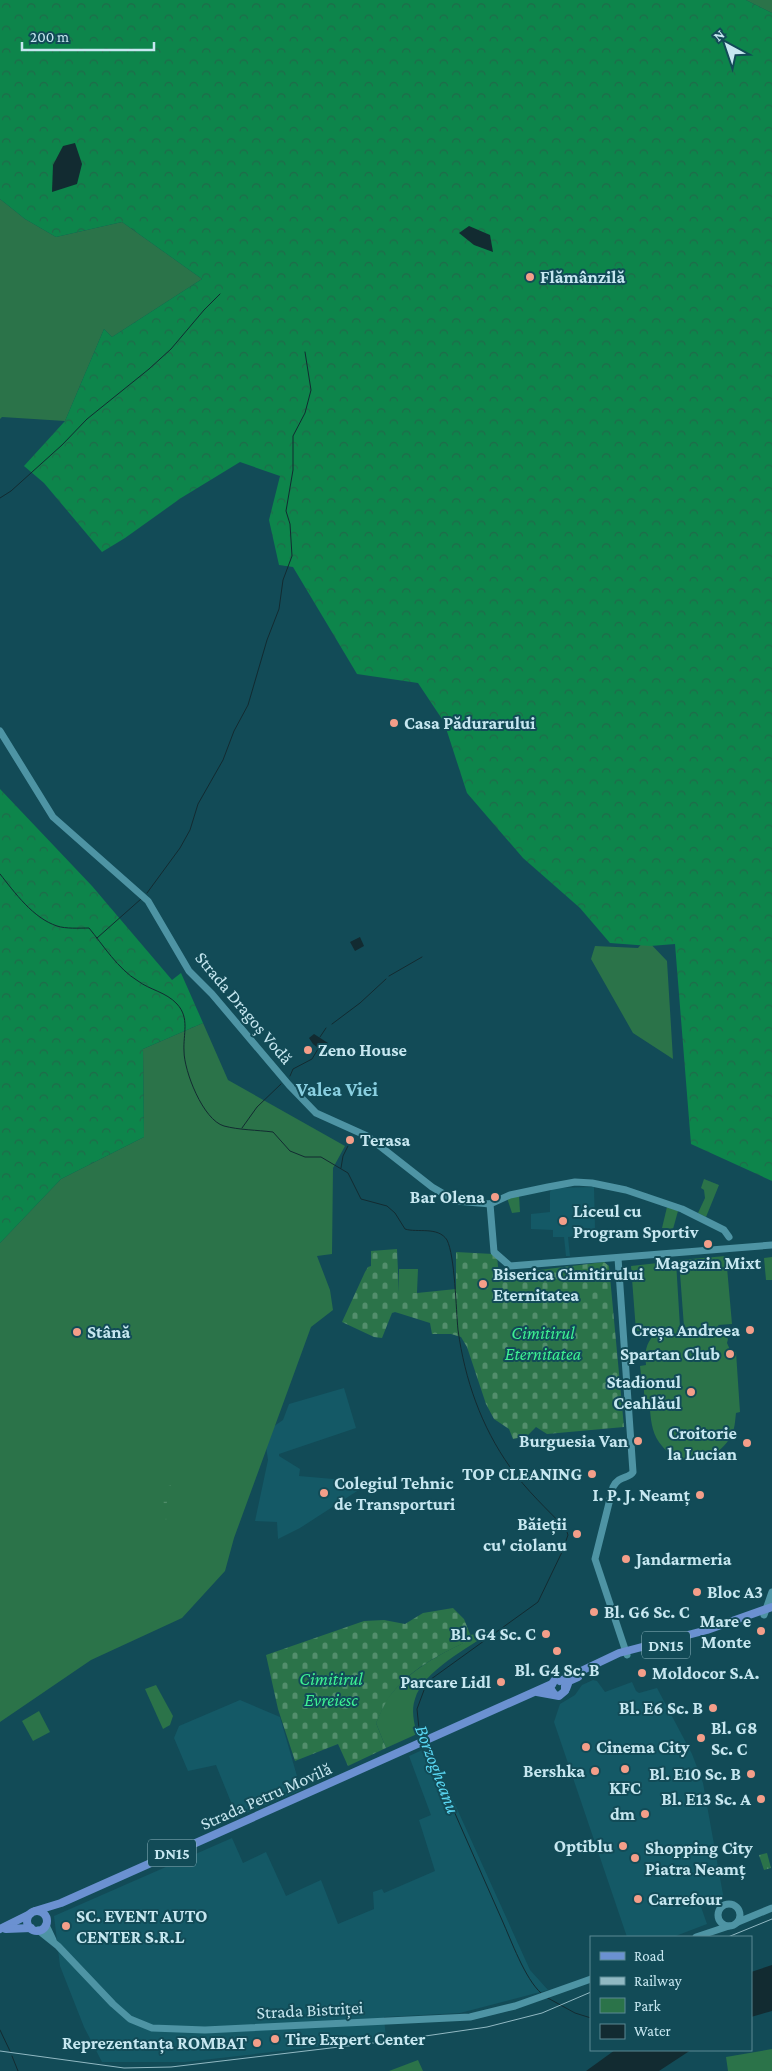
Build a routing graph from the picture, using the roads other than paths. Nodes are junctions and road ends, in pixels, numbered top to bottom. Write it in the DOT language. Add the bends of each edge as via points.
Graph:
graph roads {
  1 [pos="0,731"];
  2 [pos="490,1204"];
  3 [pos="729,1237"];
  4 [pos="772,1244"];
  5 [pos="618,1258"];
  6 [pos="772,1592"];
  7 [pos="772,1607"];
  8 [pos="766,1612"];
  9 [pos="626,1653"];
  10 [pos="560,1681"];
  11 [pos="552,1684"];
  12 [pos="566,1689"];
  13 [pos="535,1692"];
  14 [pos="554,1694"];
  15 [pos="61,1903"];
  16 [pos="737,1908"];
  17 [pos="772,1908"];
  18 [pos="33,1912"];
  19 [pos="759,1913"];
  20 [pos="719,1916"];
  21 [pos="46,1921"];
  22 [pos="738,1922"];
  23 [pos="728,1926"];
  24 [pos="1,1929"];
  25 [pos="35,1929"];
  26 [pos="707,1933"];
  27 [pos="699,1936"];
  28 [pos="58,1946"];
  29 [pos="590,1980"];
  1 -- 2 [label="street, Strada Dragoș Vodă" via="53,817 148,901 189,971 305,1103 326,1119 367,1136 449,1199"];
  2 -- 3 [label="street, Strada Dragoș Vodă" via="510,1195 548,1187 592,1183 633,1192 682,1209 724,1230"];
  2 -- 5 [label="street" via="494,1252 510,1266"];
  4 -- 5 [label="street"];
  5 -- 9 [label="street" via="633,1472 612,1486 595,1559"];
  6 -- 8 [label="street"];
  7 -- 8 [label="main road, DN15"];
  8 -- 9 [label="main road, DN15"];
  9 -- 10 [label="main road, DN15"];
  9 -- 12 [label="main road, DN15" via="573,1679"];
  10 -- 11 [label="main road, DN15"];
  10 -- 12 [label="main road"];
  11 -- 13 [label="main road, DN15"];
  11 -- 14 [label="main road"];
  12 -- 14 [label="main road, DN15" via="562,1695"];
  13 -- 14 [label="main road, DN15"];
  13 -- 15 [label="main road, Strada Petru Movilă / DN15"];
  15 -- 18 [label="main road, Strada Petru Movilă / DN15"];
  15 -- 21 [label="main road, Strada Petru Movilă / DN15"];
  16 -- 19 [label="street"];
  16 -- 20 [label="street" via="724,1906"];
  16 -- 22 [label="street" via="740,1913"];
  17 -- 19 [label="street"];
  18 -- 21 [label="main road" via="41,1912"];
  18 -- 24 [label="main road, Strada Petru Movilă / DN15"];
  18 -- 25 [label="main road" via="28,1921"];
  19 -- 22 [label="street"];
  20 -- 23 [label="street" via="721,1922"];
  20 -- 26 [label="street"];
  21 -- 25 [label="main road, DN15"];
  21 -- 28 [label="street, Strada Bistriței"];
  22 -- 23 [label="street"];
  23 -- 26 [label="street"];
  24 -- 25 [label="main road, Strada Petru Movilă / DN15"];
  25 -- 28 [label="street, Strada Bistriței"];
  26 -- 27 [label="street"];
  28 -- 29 [label="street, Strada Bistriței" via="122,2014 158,2029 206,2030 463,2018 500,2011"];
}
